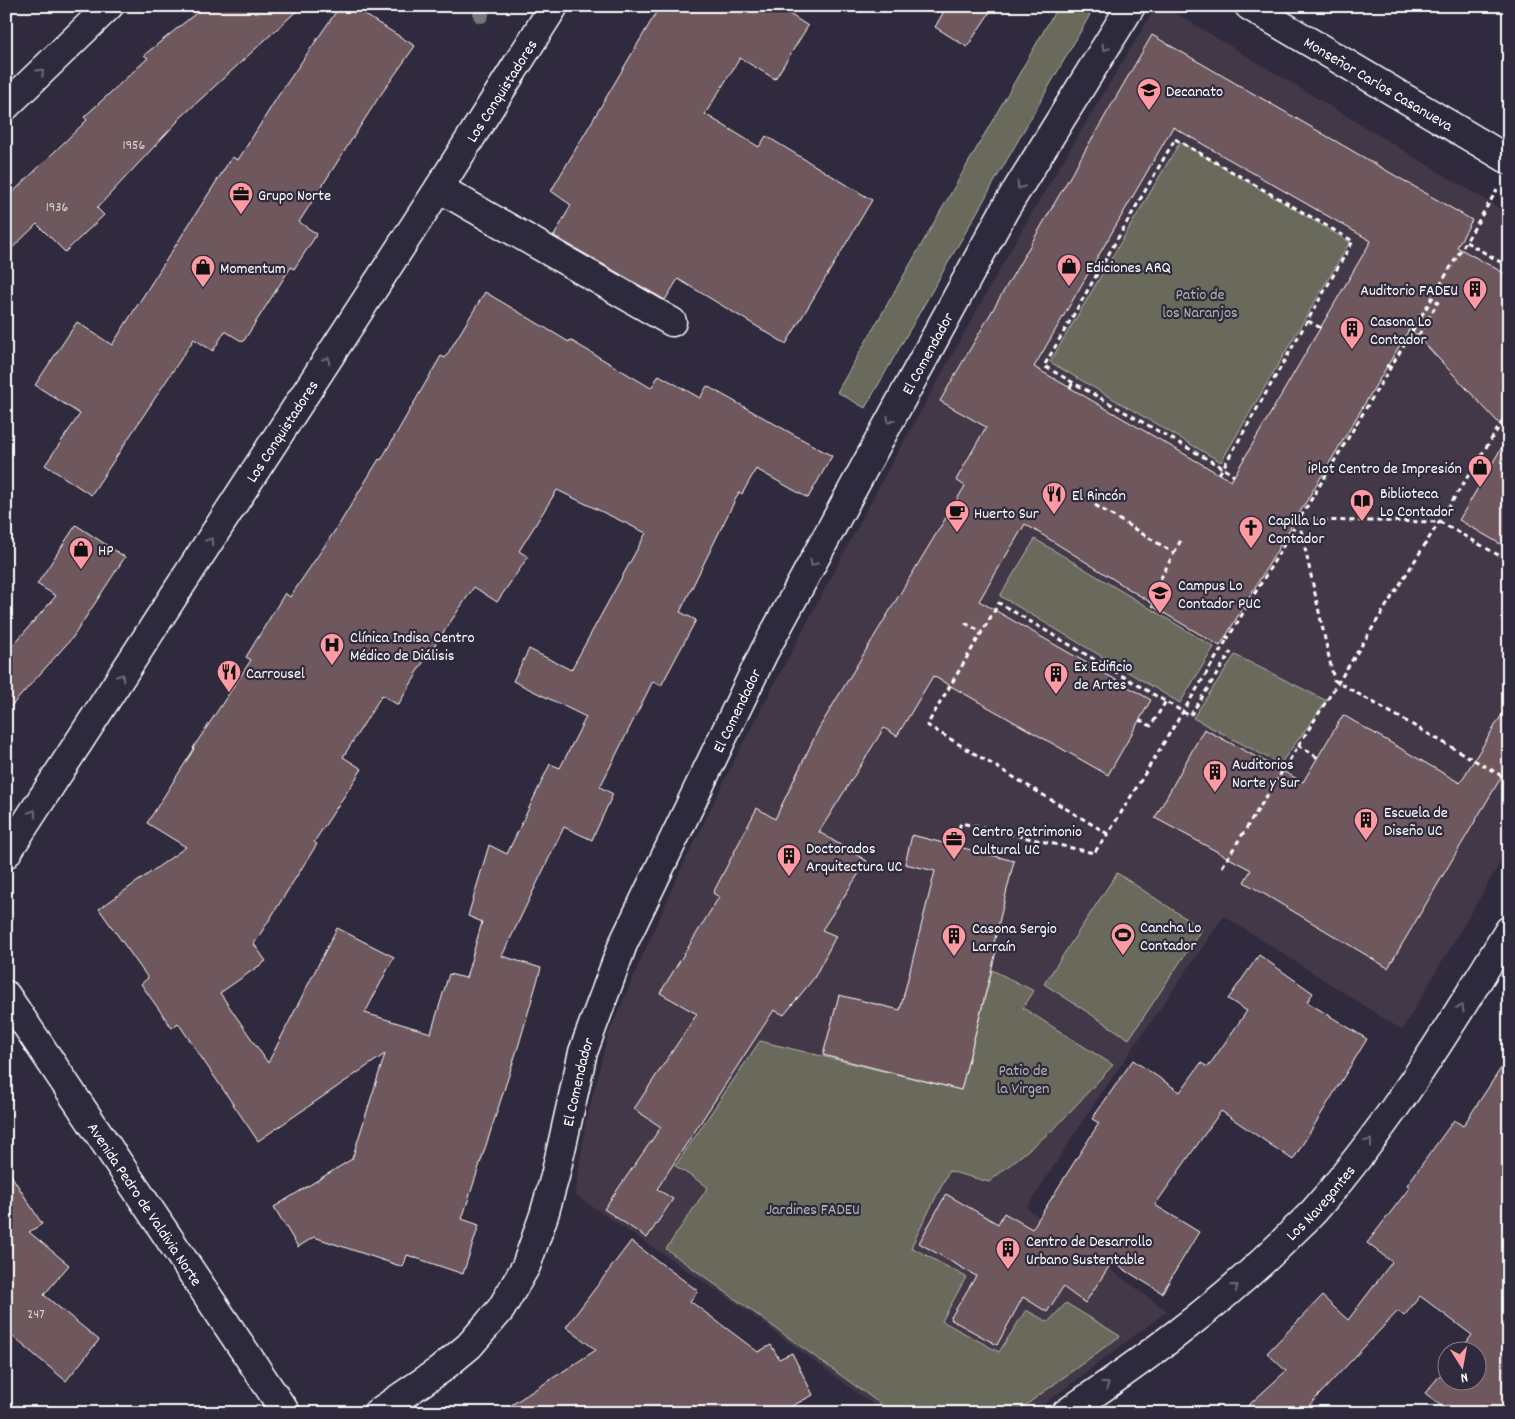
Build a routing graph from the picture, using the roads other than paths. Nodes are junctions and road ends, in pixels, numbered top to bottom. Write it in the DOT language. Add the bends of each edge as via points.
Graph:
graph roads {
  1 [pos="109,6"];
  2 [pos="554,6"];
  3 [pos="1131,6"];
  4 [pos="1250,6"];
  5 [pos="6,106"];
  6 [pos="1509,160"];
  7 [pos="439,188"];
  8 [pos="672,322"];
  9 [pos="6,854"];
  10 [pos="1509,930"];
  11 [pos="6,995"];
  12 [pos="286,1413"];
  13 [pos="377,1413"];
  14 [pos="1066,1413"];
  5 -- 1 [label="street, one-way"];
  2 -- 7 [label="street, Los Conquistadores"];
  3 -- 13 [label="street, El Comendador, one-way" via="1005,209 733,714 616,962 583,1052 555,1176 526,1266 501,1309 470,1346"];
  4 -- 6 [label="street, Monseñor Carlos Casanueva"];
  7 -- 8 [label="street"];
  9 -- 7 [label="street, Los Conquistadores, one-way"];
  14 -- 10 [label="street, Los Navegantes, one-way" via="1211,1308 1258,1267 1314,1210 1407,1092"];
  11 -- 12 [label="street, Avenida Pedro de Valdivia Norte"];
}
